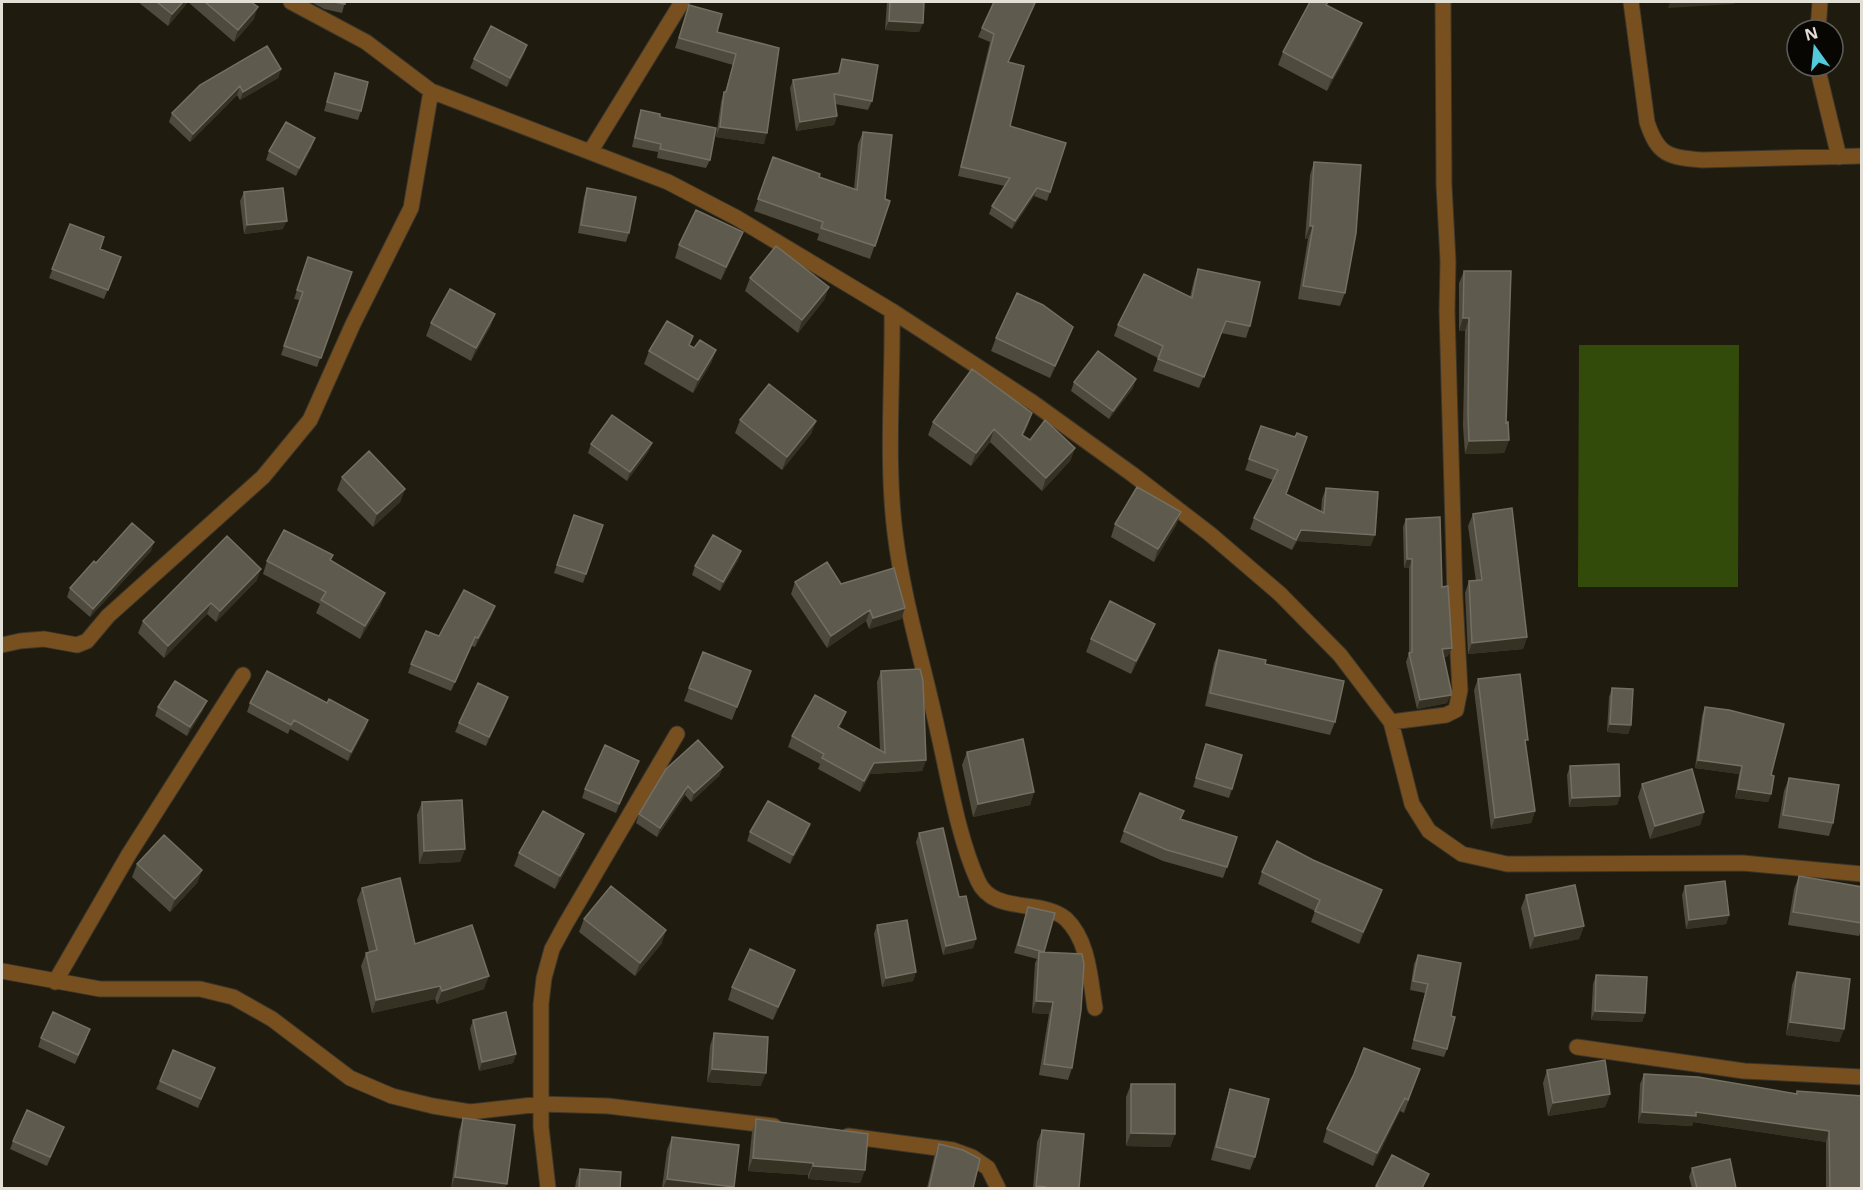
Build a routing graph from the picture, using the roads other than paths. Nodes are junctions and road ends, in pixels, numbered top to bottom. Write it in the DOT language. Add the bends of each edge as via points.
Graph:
graph roads {
  1 [pos="291,2"];
  2 [pos="682,2"];
  3 [pos="1443,2"];
  4 [pos="1631,2"];
  5 [pos="1820,2"];
  6 [pos="1819,18"];
  7 [pos="1820,78"];
  8 [pos="431,91"];
  9 [pos="590,152"];
  10 [pos="1862,156"];
  11 [pos="1839,157"];
  12 [pos="892,311"];
  13 [pos="2,645"];
  14 [pos="243,675"];
  15 [pos="1391,722"];
  16 [pos="677,734"];
  17 [pos="1862,874"];
  18 [pos="2,971"];
  19 [pos="55,982"];
  20 [pos="1095,1008"];
  21 [pos="1577,1047"];
  22 [pos="1862,1077"];
  23 [pos="541,1104"];
  24 [pos="792,1128"];
  25 [pos="838,1134"];
  26 [pos="548,1188"];
  27 [pos="998,1188"];
  1 -- 8 [label="street" via="366,42"];
  2 -- 9 [label="street"];
  3 -- 15 [label="street" via="1447,311 1460,690 1456,710 1446,715"];
  4 -- 11 [label="street" via="1647,122 1652,140 1661,152 1702,160"];
  5 -- 6 [label="street"];
  7 -- 11 [label="street"];
  8 -- 9 [label="street"];
  8 -- 13 [label="street" via="411,208 310,420 264,477 108,616 87,641 76,645 44,639"];
  9 -- 12 [label="street" via="668,182 737,218"];
  10 -- 11 [label="street"];
  12 -- 15 [label="street" via="1032,402 1210,534 1280,594 1340,655"];
  12 -- 20 [label="street" via="895,533 907,600 969,859 988,895 1065,918 1086,955"];
  14 -- 19 [label="street" via="123,863"];
  15 -- 17 [label="street" via="1412,804 1429,831 1462,854 1507,864 1743,863"];
  16 -- 23 [label="street" via="552,949 541,1004"];
  18 -- 19 [label="street"];
  19 -- 23 [label="street" via="100,989 200,989 233,997 272,1018 350,1078 392,1096 470,1112"];
  21 -- 22 [label="street" via="1744,1071"];
  23 -- 24 [label="street" via="608,1106"];
  23 -- 26 [label="street"];
  25 -- 27 [label="street" via="953,1150 988,1168"];
}
